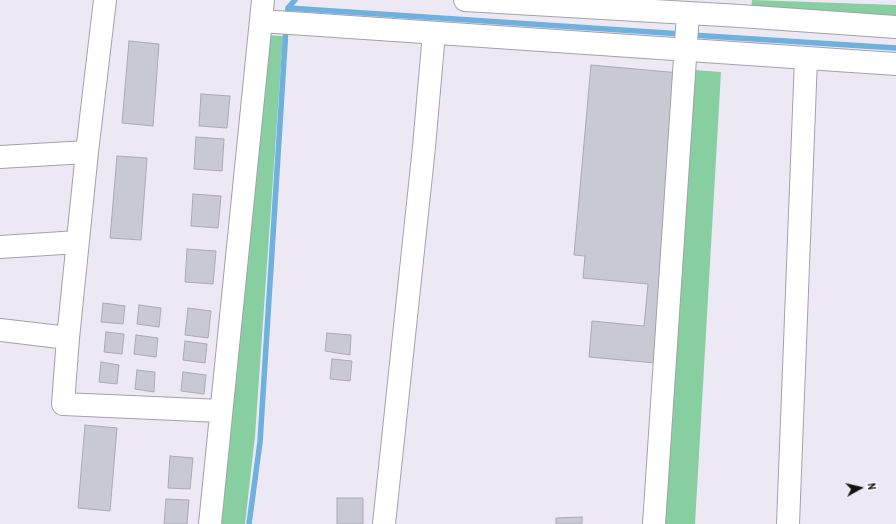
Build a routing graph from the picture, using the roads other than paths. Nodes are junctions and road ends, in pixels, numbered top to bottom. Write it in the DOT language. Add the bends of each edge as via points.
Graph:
graph roads {
  1 [pos="105,0"];
  2 [pos="465,0"];
  3 [pos="518,2"];
  4 [pos="740,8"];
  5 [pos="262,10"];
  6 [pos="688,13"];
  7 [pos="896,27"];
  8 [pos="434,33"];
  9 [pos="686,50"];
  10 [pos="806,58"];
  11 [pos="896,64"];
  12 [pos="87,152"];
  13 [pos="0,157"];
  14 [pos="78,242"];
  15 [pos="0,247"];
  16 [pos="0,330"];
  17 [pos="68,338"];
  18 [pos="221,411"];
  19 [pos="210,524"];
  20 [pos="384,524"];
  21 [pos="654,524"];
  22 [pos="788,524"];
  1 -- 12 [label="street"];
  2 -- 3 [label="street"];
  3 -- 6 [label="street"];
  4 -- 6 [label="street"];
  4 -- 7 [label="street"];
  5 -- 8 [label="street"];
  5 -- 18 [label="street"];
  6 -- 9 [label="street"];
  8 -- 9 [label="street"];
  8 -- 20 [label="street"];
  9 -- 10 [label="street"];
  9 -- 21 [label="street"];
  10 -- 11 [label="street"];
  10 -- 22 [label="street"];
  12 -- 13 [label="street"];
  12 -- 14 [label="street"];
  14 -- 15 [label="street"];
  14 -- 17 [label="street"];
  16 -- 17 [label="street"];
  17 -- 18 [label="street" via="63,404"];
  18 -- 19 [label="street"];
}
